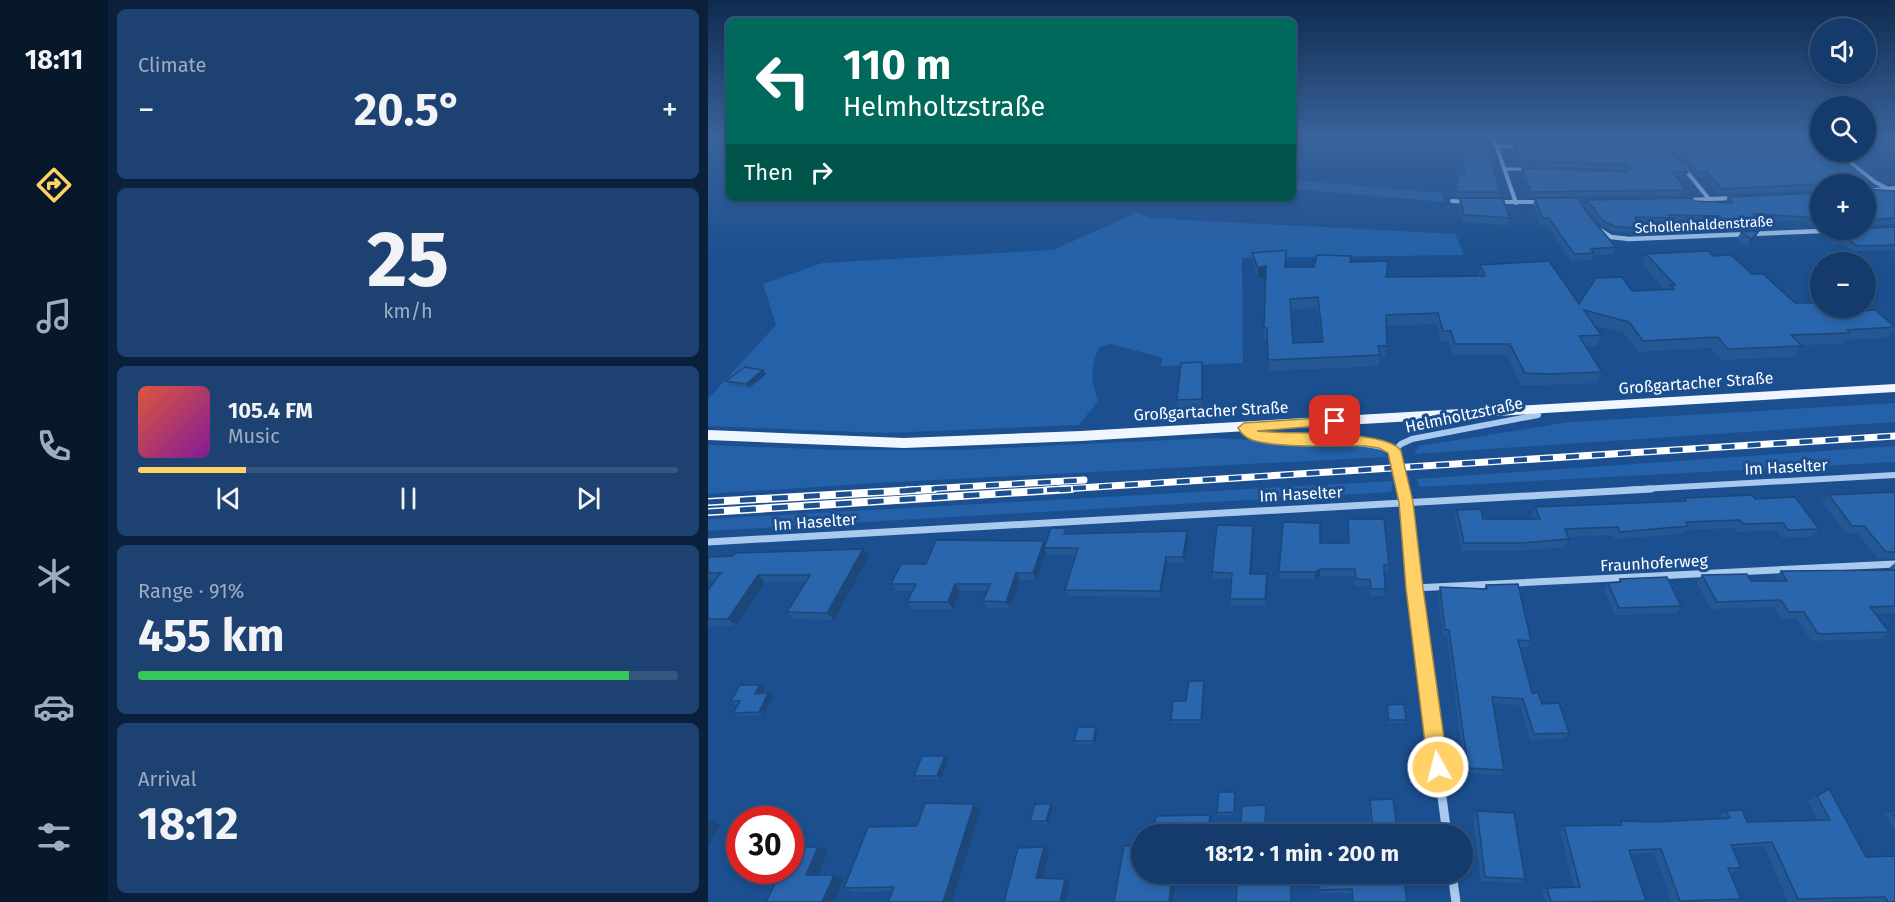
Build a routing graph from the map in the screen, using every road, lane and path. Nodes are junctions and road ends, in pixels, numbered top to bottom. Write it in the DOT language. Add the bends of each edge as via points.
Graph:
graph roads {
  1 [pos="1507,178"];
  2 [pos="1691,178"];
  3 [pos="1870,178"];
  4 [pos="1895,188"];
  5 [pos="1888,189"];
  6 [pos="1876,190"];
  7 [pos="1742,198"];
  8 [pos="1708,199"];
  9 [pos="1678,200"];
  10 [pos="1452,201"];
  11 [pos="1473,202"];
  12 [pos="1495,202"];
  13 [pos="1516,202"];
  14 [pos="1548,202"];
  15 [pos="1593,224"];
  16 [pos="1810,232"];
  17 [pos="1895,388"];
  18 [pos="1535,411"];
  19 [pos="1244,428"];
  20 [pos="708,435"];
  21 [pos="1394,451"];
  22 [pos="1895,475"];
  23 [pos="1406,502"];
  24 [pos="708,542"];
  25 [pos="1895,564"];
  26 [pos="1414,588"];
  27 [pos="1446,824"];
  28 [pos="1454,884"];
  29 [pos="1456,902"];
  1 -- 13 [label="street"];
  2 -- 8 [label="street"];
  3 -- 5 [label="street"];
  4 -- 5 [label="street"];
  5 -- 6 [label="street"];
  7 -- 8 [label="street"];
  8 -- 9 [label="street"];
  10 -- 11 [label="street"];
  12 -- 13 [label="street"];
  13 -- 14 [label="street"];
  15 -- 16 [label="street, Schollenhaldenstraße" via="1611,237 1629,239"];
  17 -- 18 [label="main road, Großgartacher Straße"];
  18 -- 19 [label="main road, Großgartacher Straße"];
  18 -- 21 [label="street, Helmholtzstraße" via="1538,415 1413,439"];
  19 -- 20 [label="main road, Großgartacher Straße" via="904,443"];
  19 -- 21 [label="street, Helmholtzstraße" via="1254,436 1366,441"];
  21 -- 23 [label="street, Helmholtzstraße"];
  22 -- 23 [label="street, Im Haselter"];
  23 -- 24 [label="street, Im Haselter"];
  23 -- 26 [label="street, Helmholtzstraße"];
  25 -- 26 [label="street, Fraunhoferweg"];
  26 -- 27 [label="street, Helmholtzstraße"];
  28 -- 29 [label="street"];
}
